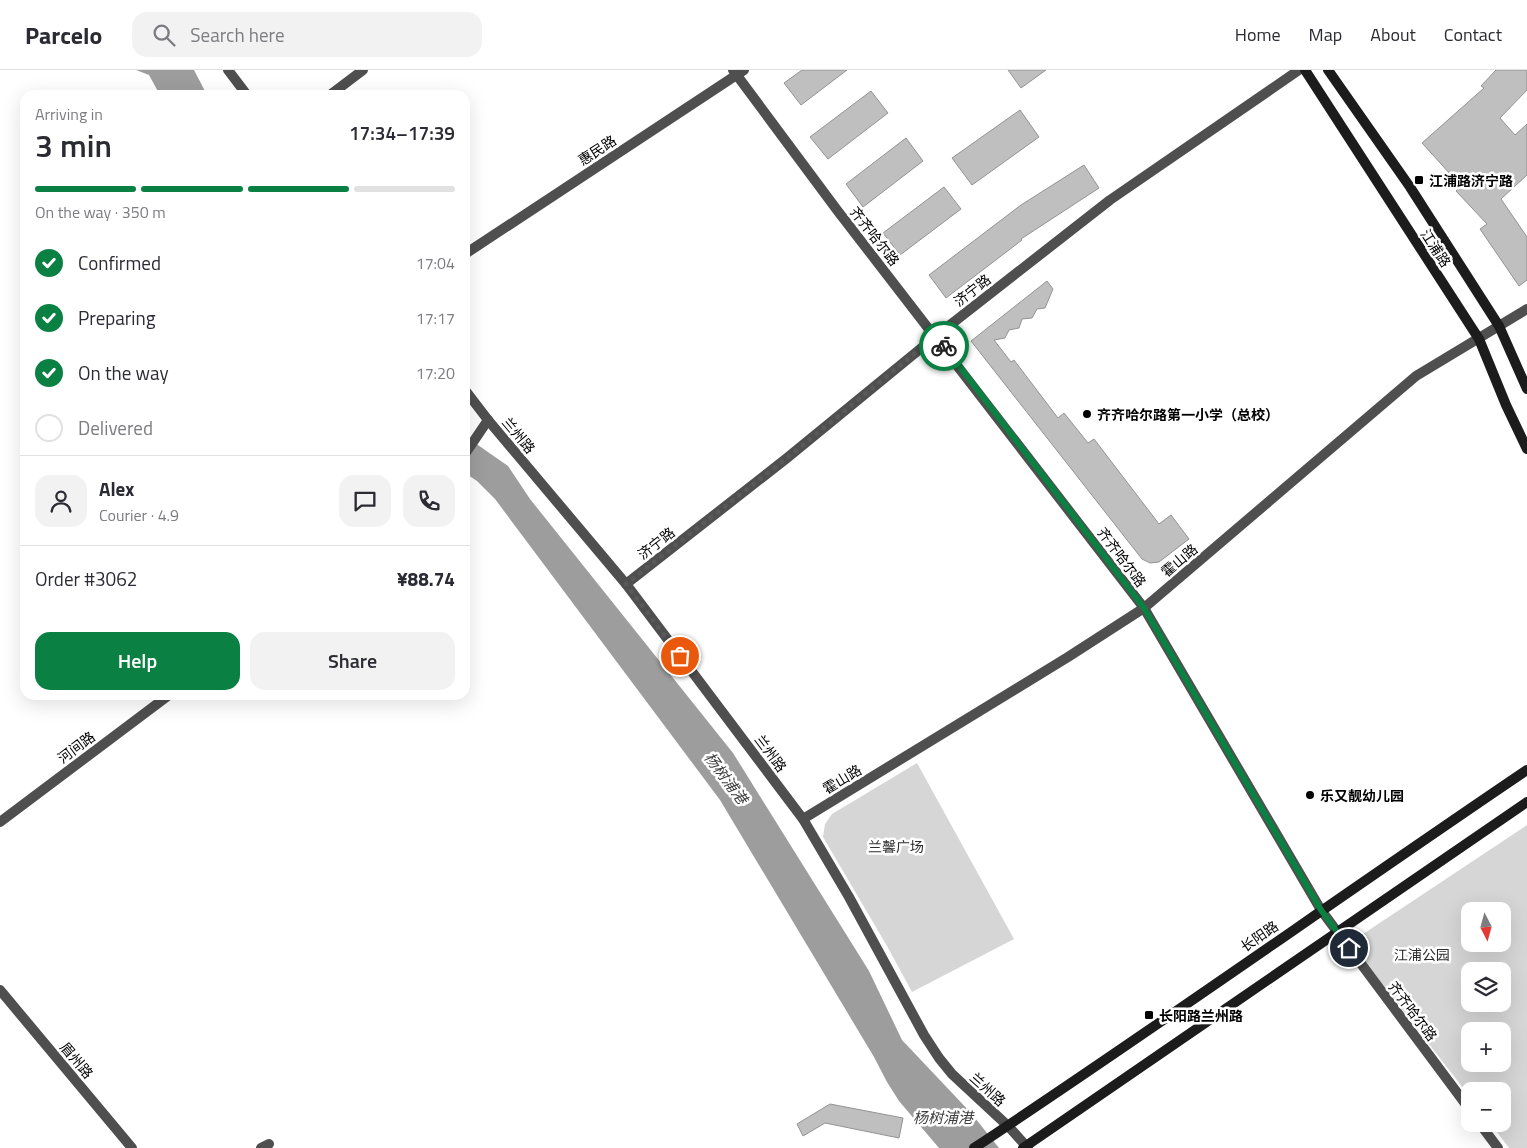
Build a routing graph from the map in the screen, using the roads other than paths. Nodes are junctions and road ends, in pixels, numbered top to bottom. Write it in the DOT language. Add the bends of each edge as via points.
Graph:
graph roads {
  1 [pos="228,70"];
  2 [pos="363,70"];
  3 [pos="1299,70"];
  4 [pos="1305,70"];
  5 [pos="1328,70"];
  6 [pos="738,72"];
  7 [pos="243,90"];
  8 [pos="337,90"];
  9 [pos="470,251"];
  10 [pos="1527,309"];
  11 [pos="1499,326"];
  12 [pos="936,336"];
  13 [pos="1479,339"];
  14 [pos="1527,389"];
  15 [pos="470,397"];
  16 [pos="488,420"];
  17 [pos="470,446"];
  18 [pos="1527,450"];
  19 [pos="626,584"];
  20 [pos="1144,608"];
  21 [pos="162,700"];
  22 [pos="1527,770"];
  23 [pos="1527,802"];
  24 [pos="803,819"];
  25 [pos="0,822"];
  26 [pos="1321,910"];
  27 [pos="1338,933"];
  28 [pos="0,990"];
  29 [pos="1461,1098"];
  30 [pos="1008,1126"];
  31 [pos="1486,1132"];
  32 [pos="1026,1147"];
  33 [pos="132,1148"];
  34 [pos="974,1148"];
  35 [pos="1498,1148"];
  1 -- 7 [label="street"];
  2 -- 8 [label="street"];
  3 -- 12 [label="street, 济宁路" via="1110,200"];
  4 -- 13 [label="main road, 江浦路"];
  5 -- 11 [label="main road, 江浦路" via="1410,187"];
  6 -- 9 [label="street, 惠民路"];
  6 -- 12 [label="street, 齐齐哈尔路" via="837,210"];
  10 -- 11 [label="street, 霍山路"];
  11 -- 13 [label="street, 霍山路"];
  11 -- 14 [label="main road, 江浦路"];
  12 -- 19 [label="street, 济宁路"];
  12 -- 20 [label="street, 齐齐哈尔路"];
  13 -- 18 [label="main road, 江浦路"];
  13 -- 20 [label="street, 霍山路" via="1416,376"];
  15 -- 16 [label="street, 兰州路"];
  16 -- 17 [label="street"];
  16 -- 19 [label="street, 兰州路"];
  19 -- 24 [label="street, 兰州路"];
  20 -- 24 [label="street, 霍山路"];
  20 -- 26 [label="street, 齐齐哈尔路"];
  21 -- 25 [label="street, 河间路"];
  22 -- 26 [label="main road, 长阳路"];
  23 -- 27 [label="main road"];
  24 -- 30 [label="street, 兰州路" via="939,1058"];
  26 -- 27 [label="street, 齐齐哈尔路"];
  26 -- 30 [label="main road, 长阳路"];
  27 -- 29 [label="street, 齐齐哈尔路"];
  27 -- 32 [label="main road"];
  28 -- 33 [label="street, 眉州路"];
  30 -- 32 [label="street, 兰州路"];
  30 -- 34 [label="main road, 长阳路"];
  31 -- 35 [label="street"];
}
